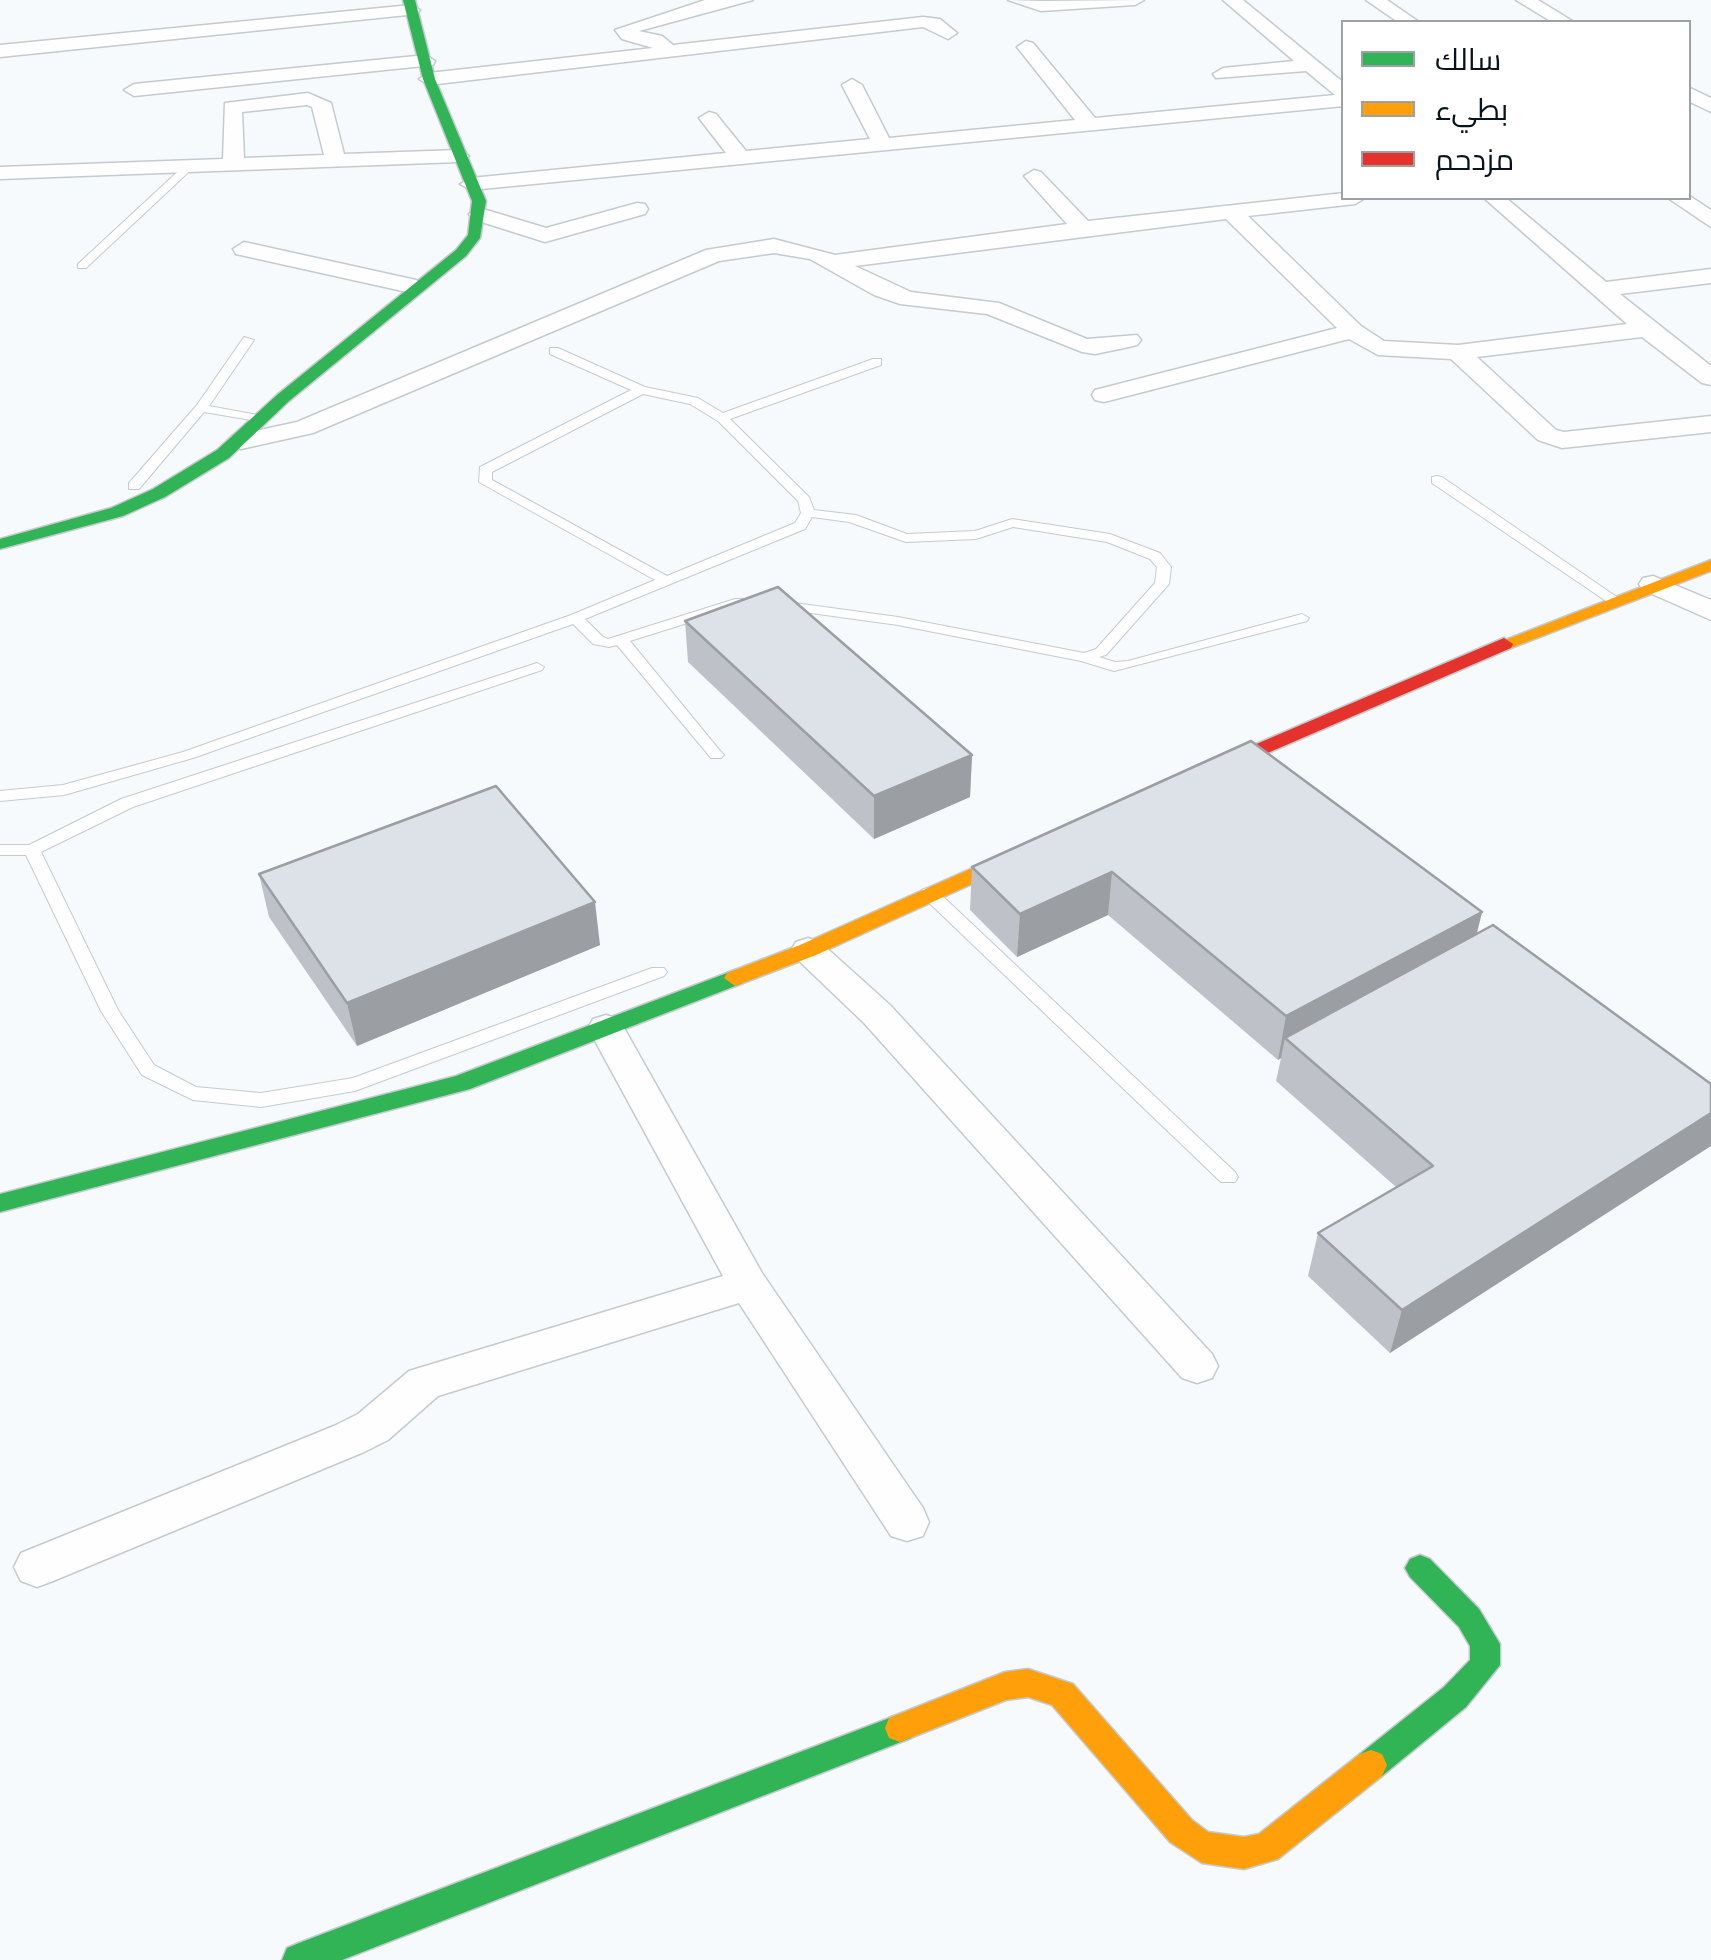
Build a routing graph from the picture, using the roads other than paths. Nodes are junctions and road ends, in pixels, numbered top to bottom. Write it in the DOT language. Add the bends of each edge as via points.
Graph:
graph roads {
  1 [pos="744,0"];
  2 [pos="1017,0"];
  3 [pos="1135,0"];
  4 [pos="1232,0"];
  5 [pos="1375,0"];
  6 [pos="1525,0"];
  7 [pos="410,5"];
  8 [pos="1407,20"];
  9 [pos="1561,20"];
  10 [pos="948,33"];
  11 [pos="1026,47"];
  12 [pos="0,51"];
  13 [pos="668,51"];
  14 [pos="1307,65"];
  15 [pos="427,70"];
  16 [pos="1223,74"];
  17 [pos="852,85"];
  18 [pos="134,90"];
  19 [pos="1341,93"];
  20 [pos="1341,96"];
  21 [pos="710,118"];
  22 [pos="1090,125"];
  23 [pos="883,145"];
  24 [pos="459,156"];
  25 [pos="741,159"];
  26 [pos="336,161"];
  27 [pos="234,165"];
  28 [pos="190,166"];
  29 [pos="0,173"];
  30 [pos="1034,176"];
  31 [pos="471,184"];
  32 [pos="1341,200"];
  33 [pos="1496,200"];
  34 [pos="1683,200"];
  35 [pos="636,209"];
  36 [pos="1231,212"];
  37 [pos="480,214"];
  38 [pos="1711,220"];
  39 [pos="1082,228"];
  40 [pos="244,249"];
  41 [pos="832,262"];
  42 [pos="82,266"];
  43 [pos="1711,276"];
  44 [pos="416,287"];
  45 [pos="1605,289"];
  46 [pos="1647,329"];
  47 [pos="1353,331"];
  48 [pos="248,340"];
  49 [pos="1130,340"];
  50 [pos="554,351"];
  51 [pos="1458,352"];
  52 [pos="877,362"];
  53 [pos="1711,378"];
  54 [pos="641,390"];
  55 [pos="1104,395"];
  56 [pos="201,408"];
  57 [pos="722,418"];
  58 [pos="259,419"];
  59 [pos="1711,424"];
  60 [pos="240,441"];
  61 [pos="1437,480"];
  62 [pos="134,486"];
  63 [pos="808,513"];
  64 [pos="0,544"];
  65 [pos="1711,565"];
  66 [pos="663,579"];
  67 [pos="1654,584"];
  68 [pos="1614,600"];
  69 [pos="775,602"];
  70 [pos="1711,611"];
  71 [pos="576,618"];
  72 [pos="1302,618"];
  73 [pos="811,631"];
  74 [pos="622,640"];
  75 [pos="1084,658"];
  76 [pos="537,667"];
  77 [pos="716,755"];
  78 [pos="1182,783"];
  79 [pos="0,796"];
  80 [pos="1055,838"];
  81 [pos="0,850"];
  82 [pos="32,850"];
  83 [pos="929,893"];
  84 [pos="808,950"];
  85 [pos="658,972"];
  86 [pos="606,1028"];
  87 [pos="1228,1177"];
  88 [pos="0,1203"];
  89 [pos="748,1284"];
  90 [pos="1196,1366"];
  91 [pos="907,1522"];
  92 [pos="37,1567"];
  93 [pos="1420,1568"];
  94 [pos="299,1960"];
  1 -- 13 [label="street" via="624,30"];
  2 -- 3 [label="street" via="1041,6"];
  4 -- 14 [label="street"];
  5 -- 8 [label="street"];
  6 -- 9 [label="street"];
  7 -- 12 [label="street"];
  7 -- 15 [label="street"];
  10 -- 13 [label="street" via="923,22"];
  11 -- 22 [label="street"];
  13 -- 15 [label="street"];
  14 -- 16 [label="street"];
  14 -- 19 [label="street"];
  15 -- 18 [label="street"];
  15 -- 24 [label="street"];
  17 -- 23 [label="street"];
  20 -- 22 [label="street"];
  21 -- 25 [label="street"];
  22 -- 23 [label="street"];
  23 -- 25 [label="street"];
  24 -- 26 [label="street"];
  24 -- 31 [label="street"];
  25 -- 31 [label="street"];
  26 -- 27 [label="street"];
  26 -- 27 [label="street" via="322,103 308,99 232,107"];
  27 -- 28 [label="street"];
  28 -- 29 [label="street"];
  28 -- 42 [label="lane"];
  30 -- 39 [label="street"];
  31 -- 37 [label="street"];
  32 -- 36 [label="street"];
  33 -- 45 [label="street"];
  34 -- 38 [label="street"];
  35 -- 37 [label="street" via="545,235"];
  36 -- 39 [label="street"];
  36 -- 47 [label="street"];
  37 -- 44 [label="street" via="461,253"];
  39 -- 41 [label="street"];
  40 -- 44 [label="street"];
  41 -- 49 [label="street" via="908,299 991,308 1082,345"];
  41 -- 60 [label="street" via="774,246 714,255 304,428"];
  43 -- 45 [label="street"];
  44 -- 58 [label="street"];
  45 -- 46 [label="street"];
  46 -- 51 [label="street"];
  46 -- 53 [label="street"];
  47 -- 51 [label="street" via="1378,348"];
  47 -- 55 [label="street"];
  48 -- 56 [label="lane"];
  50 -- 54 [label="lane"];
  51 -- 59 [label="street" via="1546,435 1562,440"];
  52 -- 57 [label="lane"];
  54 -- 57 [label="lane" via="694,401"];
  54 -- 66 [label="lane" via="485,470 486,482"];
  56 -- 58 [label="lane"];
  56 -- 62 [label="lane"];
  57 -- 63 [label="lane" via="804,500"];
  58 -- 60 [label="street"];
  60 -- 64 [label="street" via="117,512"];
  61 -- 68 [label="lane"];
  63 -- 66 [label="lane" via="800,526"];
  63 -- 75 [label="lane" via="852,518 906,538 953,538 996,525 1032,524 1110,538 1155,556 1164,567 1162,584 1102,652"];
  65 -- 67 [label="street"];
  66 -- 71 [label="lane"];
  67 -- 68 [label="street"];
  67 -- 70 [label="street"];
  68 -- 78 [label="street"];
  69 -- 73 [label="lane"];
  69 -- 74 [label="lane" via="743,600"];
  69 -- 75 [label="lane"];
  71 -- 74 [label="lane" via="598,641"];
  71 -- 79 [label="lane" via="188,756 64,790"];
  72 -- 75 [label="lane" via="1129,665"];
  74 -- 77 [label="lane"];
  76 -- 82 [label="lane" via="127,803"];
  80 -- 83 [label="street"];
  81 -- 82 [label="lane"];
  82 -- 85 [label="lane" via="110,1011 148,1070 194,1094 261,1100 355,1084"];
  83 -- 84 [label="street"];
  83 -- 87 [label="lane"];
  84 -- 86 [label="street"];
  84 -- 90 [label="street" via="923,1063"];
  86 -- 88 [label="street" via="462,1083"];
  86 -- 89 [label="street"];
  89 -- 91 [label="street"];
  89 -- 92 [label="street" via="424,1383 373,1427 348,1439"];
  93 -- 94 [label="street" via="1469,1618 1485,1644 1485,1664 1455,1697 1266,1848 1244,1854 1202,1847 1181,1831 1078,1708 1062,1694 1028,1683 1005,1686"];
}
